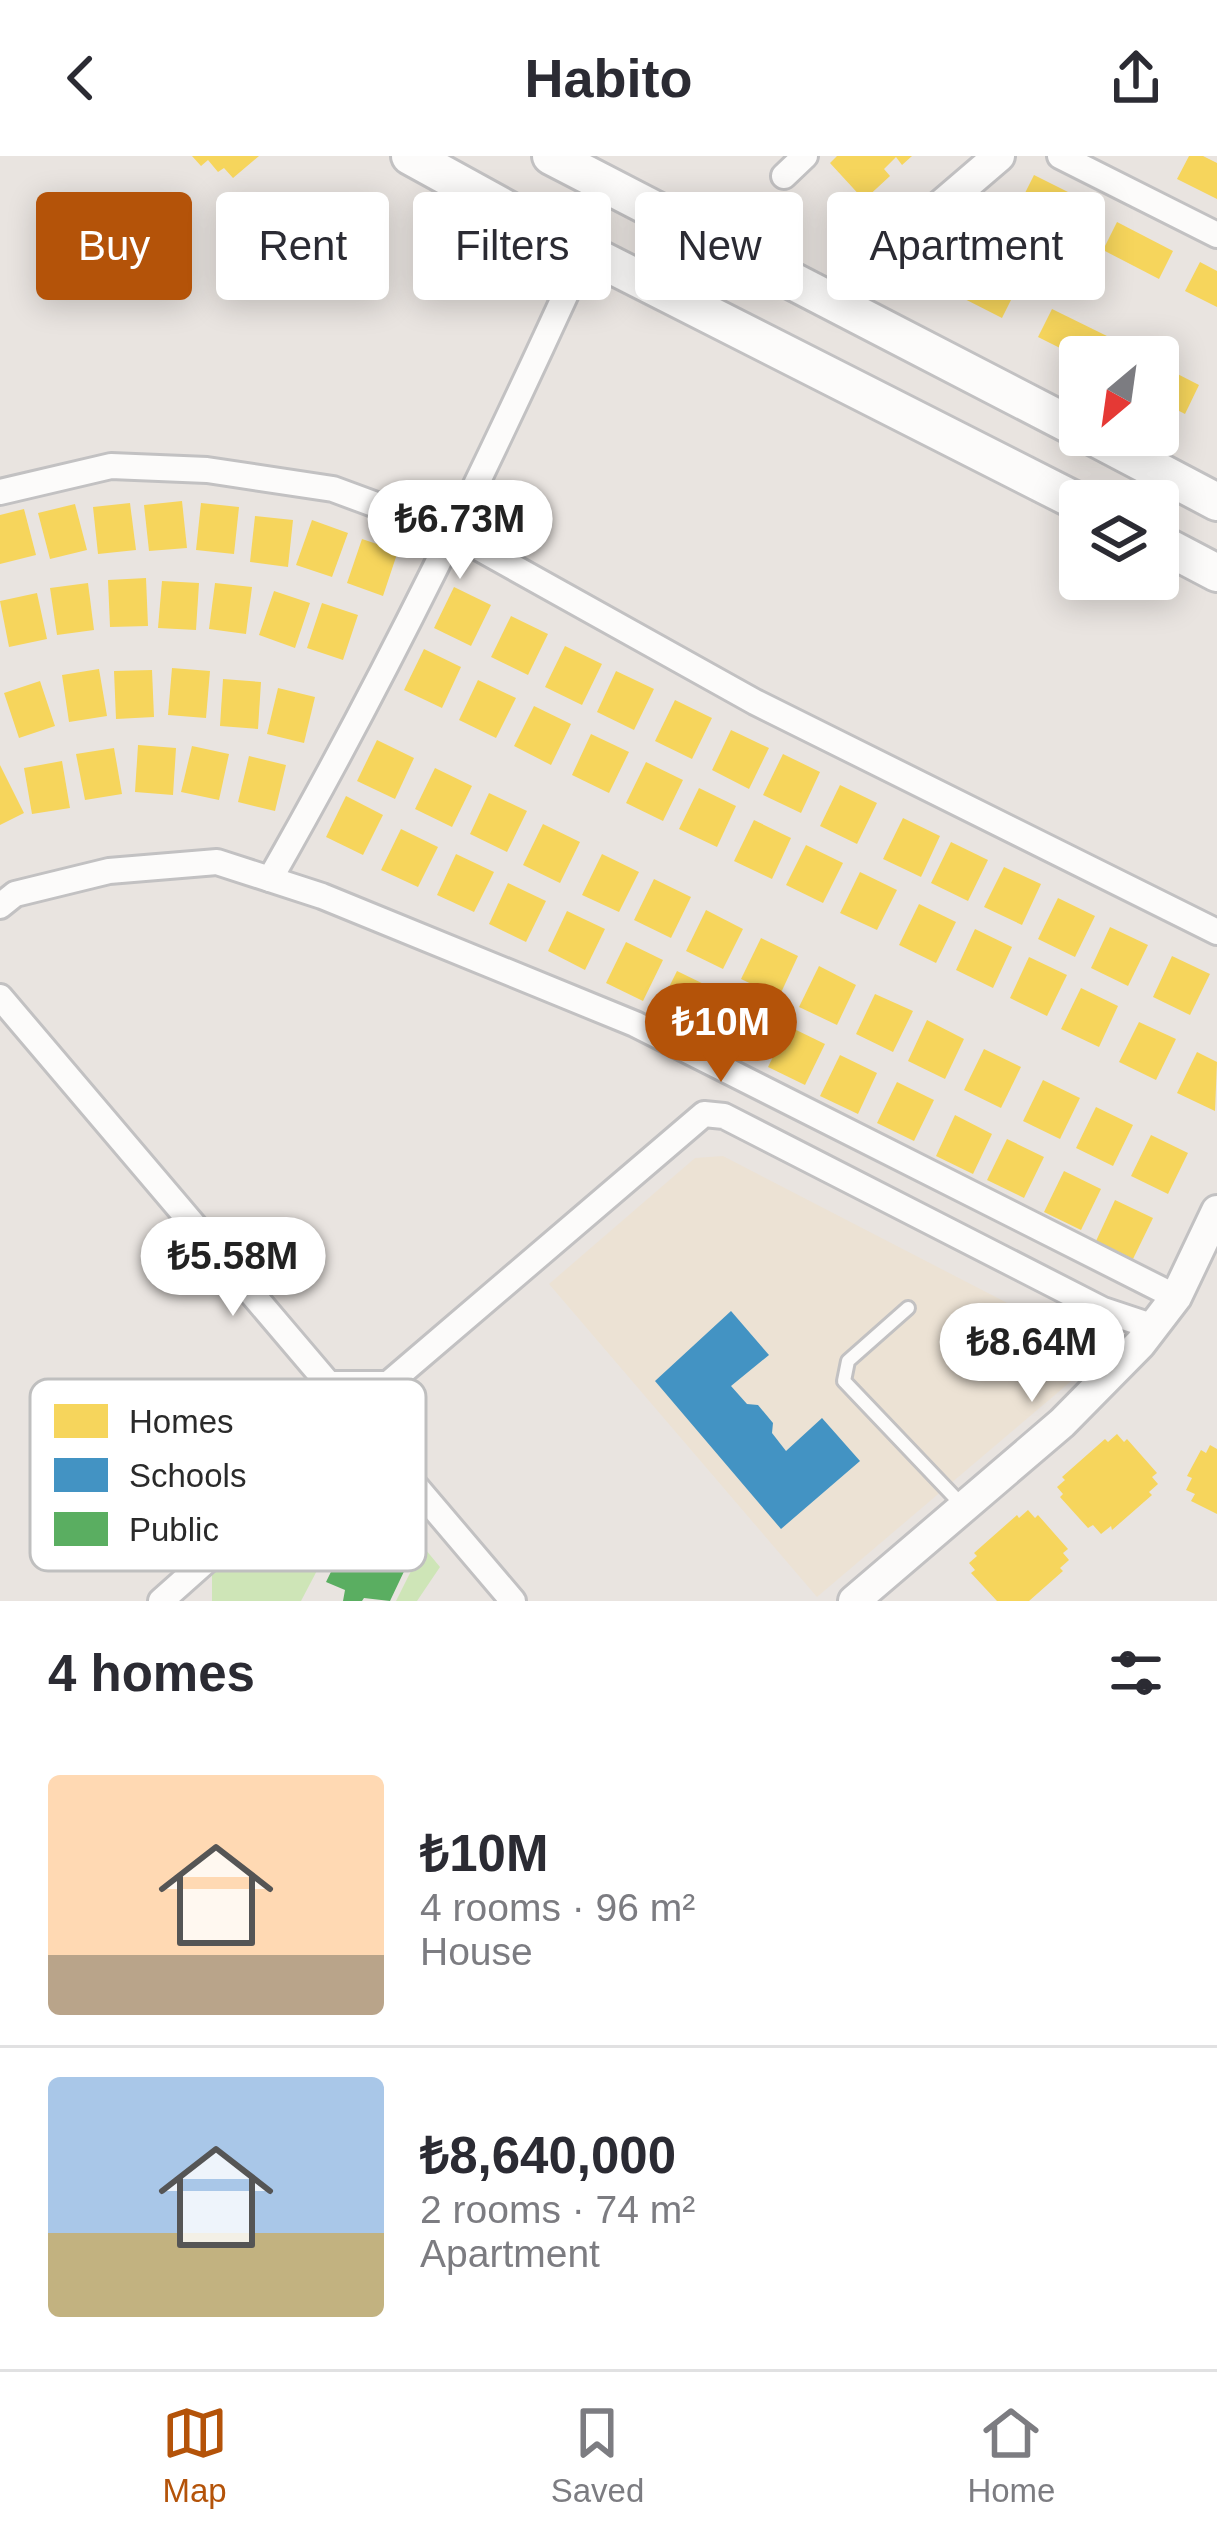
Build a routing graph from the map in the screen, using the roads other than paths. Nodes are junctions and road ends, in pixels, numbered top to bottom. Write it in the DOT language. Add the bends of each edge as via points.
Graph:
graph roads {
  1 [pos="410,156"];
  2 [pos="551,156"];
  3 [pos="805,156"];
  4 [pos="999,156"];
  5 [pos="1060,156"];
  6 [pos="596,165"];
  7 [pos="784,176"];
  8 [pos="476,192"];
  9 [pos="957,192"];
  10 [pos="1217,235"];
  11 [pos="611,265"];
  12 [pos="827,298"];
  13 [pos="562,300"];
  14 [pos="831,300"];
  15 [pos="1059,419"];
  16 [pos="1130,456"];
  17 [pos="0,492"];
  18 [pos="1059,492"];
  19 [pos="1217,502"];
  20 [pos="452,533"];
  21 [pos="1179,553"];
  22 [pos="1217,573"];
  23 [pos="270,879"];
  24 [pos="0,906"];
  25 [pos="1217,932"];
  26 [pos="0,997"];
  27 [pos="1217,1211"];
  28 [pos="1176,1297"];
  29 [pos="908,1308"];
  30 [pos="1154,1327"];
  31 [pos="324,1379"];
  32 [pos="394,1379"];
  33 [pos="426,1499"];
  34 [pos="964,1507"];
  35 [pos="194,1571"];
  36 [pos="160,1601"];
  37 [pos="513,1601"];
  38 [pos="854,1601"];
  1 -- 8 [label="main road"];
  2 -- 6 [label="main road"];
  3 -- 7 [label="street"];
  4 -- 9 [label="street"];
  5 -- 10 [label="street"];
  6 -- 12 [label="main road"];
  11 -- 18 [label="main road"];
  13 -- 20 [label="street"];
  14 -- 15 [label="main road"];
  16 -- 19 [label="main road"];
  17 -- 20 [label="street" via="111,466 207,470 333,489"];
  20 -- 23 [label="street"];
  20 -- 25 [label="street" via="755,702"];
  21 -- 22 [label="main road"];
  23 -- 24 [label="street" via="217,862 109,872 15,894"];
  23 -- 28 [label="street" via="634,1024"];
  26 -- 31 [label="street"];
  27 -- 28 [label="street"];
  28 -- 30 [label="street"];
  29 -- 34 [label="lane" via="848,1361 844,1382"];
  30 -- 32 [label="street" via="1103,1310 724,1116 704,1114"];
  30 -- 34 [label="street" via="1062,1423"];
  33 -- 37 [label="street"];
  34 -- 38 [label="street"];
  35 -- 36 [label="street"];
}
